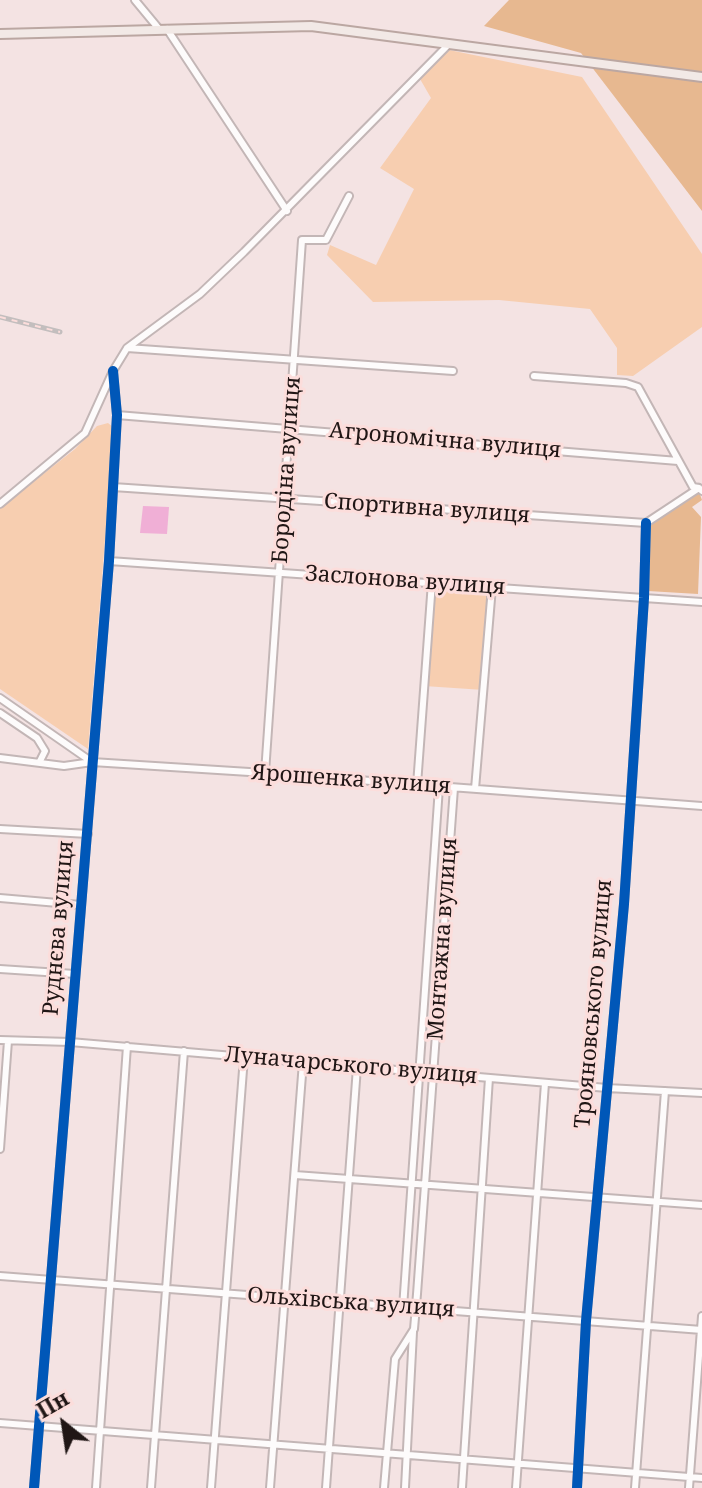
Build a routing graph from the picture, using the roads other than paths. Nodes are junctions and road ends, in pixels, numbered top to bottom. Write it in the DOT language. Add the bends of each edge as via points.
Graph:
graph roads {
  1 [pos="135,0"];
  2 [pos="163,29"];
  3 [pos="0,34"];
  4 [pos="449,44"];
  5 [pos="702,77"];
  6 [pos="349,196"];
  7 [pos="287,211"];
  8 [pos="127,348"];
  9 [pos="295,360"];
  10 [pos="113,371"];
  11 [pos="453,371"];
  12 [pos="534,376"];
  13 [pos="117,415"];
  14 [pos="291,428"];
  15 [pos="678,461"];
  16 [pos="113,487"];
  17 [pos="701,490"];
  18 [pos="286,498"];
  19 [pos="0,504"];
  20 [pos="646,523"];
  21 [pos="109,561"];
  22 [pos="280,572"];
  23 [pos="432,582"];
  24 [pos="492,587"];
  25 [pos="644,598"];
  26 [pos="702,602"];
  27 [pos="0,698"];
  28 [pos="0,713"];
  29 [pos="0,758"];
  30 [pos="40,761"];
  31 [pos="92,762"];
  32 [pos="265,773"];
  33 [pos="417,785"];
  34 [pos="439,787"];
  35 [pos="454,788"];
  36 [pos="475,789"];
  37 [pos="630,801"];
  38 [pos="702,806"];
  39 [pos="0,829"];
  40 [pos="88,834"];
  41 [pos="0,898"];
  42 [pos="81,905"];
  43 [pos="0,969"];
  44 [pos="75,974"];
  45 [pos="4,1040"];
  46 [pos="70,1042"];
  47 [pos="127,1046"];
  48 [pos="184,1051"];
  49 [pos="244,1057"];
  50 [pos="303,1062"];
  51 [pos="357,1067"];
  52 [pos="419,1072"];
  53 [pos="433,1074"];
  54 [pos="489,1078"];
  55 [pos="545,1083"];
  56 [pos="607,1088"];
  57 [pos="665,1091"];
  58 [pos="702,1093"];
  59 [pos="0,1149"];
  60 [pos="295,1175"];
  61 [pos="350,1178"];
  62 [pos="411,1184"];
  63 [pos="424,1185"];
  64 [pos="482,1188"];
  65 [pos="538,1192"];
  66 [pos="597,1197"];
  67 [pos="656,1202"];
  68 [pos="702,1205"];
  69 [pos="0,1276"];
  70 [pos="52,1280"];
  71 [pos="111,1285"];
  72 [pos="168,1289"];
  73 [pos="226,1294"];
  74 [pos="285,1299"];
  75 [pos="342,1303"];
  76 [pos="403,1308"];
  77 [pos="415,1308"];
  78 [pos="474,1313"];
  79 [pos="702,1316"];
  80 [pos="529,1317"];
  81 [pos="586,1321"];
  82 [pos="646,1326"];
  83 [pos="414,1329"];
  84 [pos="701,1330"];
  85 [pos="0,1423"];
  86 [pos="39,1427"];
  87 [pos="101,1433"];
  88 [pos="157,1437"];
  89 [pos="216,1441"];
  90 [pos="273,1445"];
  91 [pos="330,1449"];
  92 [pos="387,1454"];
  93 [pos="405,1455"];
  94 [pos="464,1459"];
  95 [pos="518,1464"];
  96 [pos="579,1468"];
  97 [pos="636,1474"];
  98 [pos="690,1477"];
  99 [pos="702,1478"];
  100 [pos="34,1488"];
  101 [pos="96,1488"];
  102 [pos="151,1488"];
  103 [pos="211,1488"];
  104 [pos="270,1488"];
  105 [pos="326,1488"];
  106 [pos="384,1488"];
  107 [pos="405,1488"];
  108 [pos="462,1488"];
  109 [pos="516,1488"];
  110 [pos="577,1488"];
  111 [pos="635,1488"];
  112 [pos="689,1488"];
  1 -- 2 [label="street"];
  2 -- 3 [label="main road"];
  2 -- 4 [label="main road" via="311,26"];
  2 -- 7 [label="street"];
  4 -- 5 [label="main road"];
  4 -- 7 [label="street"];
  6 -- 9 [label="street, Бородіна вулиця" via="326,240 302,240"];
  7 -- 8 [label="street" via="200,294"];
  8 -- 9 [label="street"];
  8 -- 10 [label="street"];
  9 -- 11 [label="street"];
  9 -- 14 [label="street, Бородіна вулиця"];
  10 -- 13 [label="street, Руднєва вулиця"];
  10 -- 19 [label="street" via="85,433"];
  12 -- 15 [label="street" via="638,387"];
  13 -- 14 [label="street, Агрономічна вулиця"];
  13 -- 16 [label="street, Руднєва вулиця"];
  14 -- 15 [label="street, Агрономічна вулиця"];
  14 -- 18 [label="street, Бородіна вулиця"];
  15 -- 17 [label="street" via="693,487"];
  16 -- 18 [label="street, Спортивна вулиця"];
  16 -- 21 [label="street, Руднєва вулиця"];
  17 -- 20 [label="street"];
  18 -- 20 [label="street, Спортивна вулиця"];
  18 -- 22 [label="street, Бородіна вулиця"];
  20 -- 25 [label="street, Трояновського вулиця"];
  21 -- 22 [label="street, Заслонова вулиця"];
  21 -- 31 [label="street, Руднєва вулиця"];
  22 -- 23 [label="street, Заслонова вулиця"];
  22 -- 32 [label="street, Бородіна вулиця"];
  23 -- 24 [label="street, Заслонова вулиця"];
  23 -- 33 [label="street"];
  24 -- 25 [label="street, Заслонова вулиця"];
  24 -- 36 [label="street"];
  25 -- 26 [label="street, Заслонова вулиця"];
  25 -- 37 [label="street, Трояновського вулиця"];
  27 -- 31 [label="street"];
  28 -- 30 [label="street" via="37,738 45,751"];
  29 -- 30 [label="street, Ярошенка вулиця"];
  30 -- 31 [label="street, Ярошенка вулиця" via="76,766"];
  31 -- 32 [label="street, Ярошенка вулиця"];
  31 -- 40 [label="street, Руднєва вулиця"];
  32 -- 33 [label="street, Ярошенка вулиця"];
  33 -- 34 [label="street, Ярошенка вулиця"];
  34 -- 35 [label="street, Ярошенка вулиця"];
  34 -- 52 [label="street, Монтажна вулиця"];
  35 -- 36 [label="street, Ярошенка вулиця"];
  35 -- 53 [label="street, Монтажна вулиця"];
  36 -- 37 [label="street, Ярошенка вулиця"];
  37 -- 38 [label="street, Ярошенка вулиця"];
  37 -- 56 [label="street, Трояновського вулиця"];
  39 -- 40 [label="street"];
  40 -- 42 [label="street, Руднєва вулиця"];
  41 -- 42 [label="street"];
  42 -- 44 [label="street, Руднєва вулиця"];
  43 -- 44 [label="street"];
  44 -- 46 [label="street, Руднєва вулиця"];
  45 -- 46 [label="street, Луначарського вулиця"];
  45 -- 59 [label="street"];
  46 -- 47 [label="street, Луначарського вулиця"];
  46 -- 70 [label="street, Руднєва вулиця"];
  47 -- 48 [label="street, Луначарського вулиця"];
  47 -- 71 [label="street"];
  48 -- 49 [label="street, Луначарського вулиця"];
  48 -- 72 [label="street"];
  49 -- 50 [label="street, Луначарського вулиця"];
  49 -- 73 [label="street"];
  50 -- 51 [label="street, Луначарського вулиця"];
  50 -- 60 [label="street"];
  51 -- 52 [label="street, Луначарського вулиця"];
  51 -- 61 [label="street"];
  52 -- 53 [label="street, Луначарського вулиця"];
  52 -- 62 [label="street, Монтажна вулиця"];
  53 -- 54 [label="street, Луначарського вулиця"];
  53 -- 63 [label="street, Монтажна вулиця"];
  54 -- 55 [label="street, Луначарського вулиця"];
  54 -- 64 [label="street"];
  55 -- 56 [label="street, Луначарського вулиця"];
  55 -- 65 [label="street"];
  56 -- 57 [label="street, Луначарського вулиця"];
  56 -- 66 [label="street, Трояновського вулиця"];
  57 -- 58 [label="street, Луначарського вулиця"];
  57 -- 67 [label="street"];
  60 -- 61 [label="street"];
  60 -- 74 [label="street"];
  61 -- 62 [label="street"];
  61 -- 75 [label="street"];
  62 -- 63 [label="street"];
  62 -- 76 [label="street, Монтажна вулиця"];
  63 -- 64 [label="street"];
  63 -- 77 [label="street, Монтажна вулиця"];
  64 -- 65 [label="street"];
  64 -- 78 [label="street"];
  65 -- 66 [label="street"];
  65 -- 80 [label="street"];
  66 -- 67 [label="street"];
  66 -- 81 [label="street, Трояновського вулиця"];
  67 -- 68 [label="street"];
  67 -- 82 [label="street"];
  69 -- 70 [label="street, Ольхівська вулиця"];
  70 -- 71 [label="street, Ольхівська вулиця"];
  70 -- 86 [label="street, Руднєва вулиця"];
  71 -- 72 [label="street, Ольхівська вулиця"];
  71 -- 87 [label="street"];
  72 -- 73 [label="street, Ольхівська вулиця"];
  72 -- 88 [label="street"];
  73 -- 74 [label="street, Ольхівська вулиця"];
  73 -- 89 [label="street"];
  74 -- 75 [label="street, Ольхівська вулиця"];
  74 -- 90 [label="street"];
  75 -- 76 [label="street, Ольхівська вулиця"];
  75 -- 91 [label="street"];
  76 -- 77 [label="street, Ольхівська вулиця"];
  77 -- 78 [label="street, Ольхівська вулиця"];
  77 -- 83 [label="street, Монтажна вулиця"];
  78 -- 80 [label="street, Ольхівська вулиця"];
  78 -- 94 [label="street"];
  79 -- 84 [label="street"];
  80 -- 81 [label="street, Ольхівська вулиця"];
  80 -- 95 [label="street"];
  81 -- 82 [label="street, Ольхівська вулиця"];
  81 -- 96 [label="street, Трояновського вулиця"];
  82 -- 84 [label="street, Ольхівська вулиця"];
  82 -- 97 [label="street"];
  83 -- 92 [label="street, Монтажна вулиця" via="395,1359"];
  83 -- 93 [label="street, Монтажна вулиця"];
  84 -- 98 [label="street"];
  85 -- 86 [label="street"];
  86 -- 87 [label="street"];
  86 -- 100 [label="street, Руднєва вулиця"];
  87 -- 88 [label="street"];
  87 -- 101 [label="street"];
  88 -- 89 [label="street"];
  88 -- 102 [label="street"];
  89 -- 90 [label="street"];
  89 -- 103 [label="street"];
  90 -- 91 [label="street"];
  90 -- 104 [label="street"];
  91 -- 92 [label="street"];
  91 -- 105 [label="street"];
  92 -- 93 [label="street"];
  92 -- 106 [label="street, Монтажна вулиця"];
  93 -- 94 [label="street"];
  93 -- 107 [label="street, Монтажна вулиця"];
  94 -- 95 [label="street"];
  94 -- 108 [label="street"];
  95 -- 96 [label="street"];
  95 -- 109 [label="street"];
  96 -- 97 [label="street"];
  96 -- 110 [label="street, Трояновського вулиця"];
  97 -- 98 [label="street"];
  97 -- 111 [label="street"];
  98 -- 99 [label="street"];
  98 -- 112 [label="street"];
}
